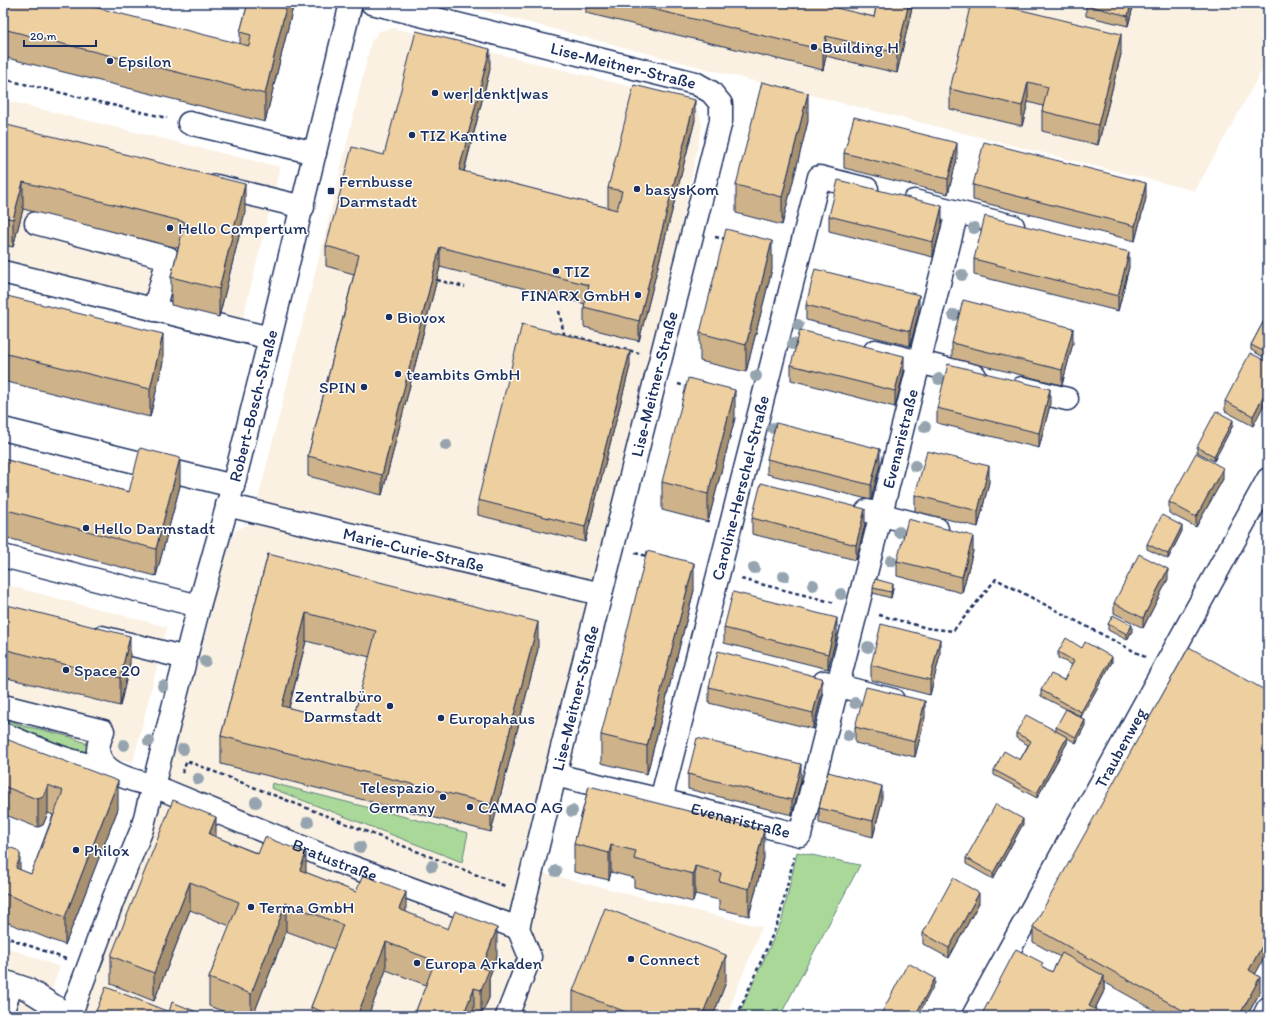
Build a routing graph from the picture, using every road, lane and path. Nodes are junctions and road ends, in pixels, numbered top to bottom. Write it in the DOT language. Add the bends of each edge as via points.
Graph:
graph roads {
  1 [pos="351,3"];
  2 [pos="372,3"];
  3 [pos="3,79"];
  4 [pos="189,123"];
  5 [pos="315,153"];
  6 [pos="196,181"];
  7 [pos="303,207"];
  8 [pos="958,212"];
  9 [pos="36,223"];
  10 [pos="1034,231"];
  11 [pos="693,232"];
  12 [pos="731,241"];
  13 [pos="3,272"];
  14 [pos="436,280"];
  15 [pos="464,287"];
  16 [pos="154,310"];
  17 [pos="559,311"];
  18 [pos="780,327"];
  19 [pos="804,333"];
  20 [pos="270,338"];
  21 [pos="858,346"];
  22 [pos="920,362"];
  23 [pos="658,369"];
  24 [pos="693,388"];
  25 [pos="1067,399"];
  26 [pos="3,429"];
  27 [pos="1268,479"];
  28 [pos="742,480"];
  29 [pos="765,485"];
  30 [pos="230,495"];
  31 [pos="850,507"];
  32 [pos="881,514"];
  33 [pos="956,534"];
  34 [pos="613,548"];
  35 [pos="3,556"];
  36 [pos="650,557"];
  37 [pos="718,574"];
  38 [pos="601,594"];
  39 [pos="199,606"];
  40 [pos="857,609"];
  41 [pos="86,633"];
  42 [pos="1141,656"];
  43 [pos="186,658"];
  44 [pos="807,678"];
  45 [pos="838,686"];
  46 [pos="909,704"];
  47 [pos="3,706"];
  48 [pos="3,734"];
  49 [pos="105,767"];
  50 [pos="555,775"];
  51 [pos="181,776"];
  52 [pos="154,786"];
  53 [pos="661,800"];
  54 [pos="800,835"];
  55 [pos="526,895"];
  56 [pos="518,928"];
  57 [pos="3,936"];
  58 [pos="66,959"];
  59 [pos="8,983"];
  60 [pos="1268,1008"];
  61 [pos="3,1010"];
  62 [pos="70,1016"];
  63 [pos="507,1016"];
  64 [pos="736,1016"];
  65 [pos="972,1016"];
  66 [pos="1264,1016"];
  1 -- 5 [label="street, Robert-Bosch-Straße"];
  2 -- 11 [label="street, Lise-Meitner-Straße" via="695,83 712,92 720,104 721,121"];
  3 -- 4 [label="path"];
  4 -- 5 [label="street"];
  5 -- 7 [label="street, Robert-Bosch-Straße"];
  6 -- 7 [label="street"];
  7 -- 20 [label="street, Robert-Bosch-Straße"];
  8 -- 10 [label="street"];
  8 -- 18 [label="street, Caroline-Herschel-Straße" via="818,177"];
  8 -- 22 [label="street, Evenaristraße"];
  9 -- 16 [label="street" via="168,258"];
  11 -- 12 [label="path"];
  11 -- 23 [label="street, Lise-Meitner-Straße"];
  13 -- 16 [label="street"];
  14 -- 15 [label="path"];
  16 -- 20 [label="street"];
  17 -- 23 [label="path" via="564,334"];
  18 -- 19 [label="street"];
  18 -- 28 [label="street, Caroline-Herschel-Straße"];
  20 -- 30 [label="street, Robert-Bosch-Straße"];
  21 -- 22 [label="street"];
  22 -- 25 [label="street"];
  22 -- 32 [label="street, Evenaristraße"];
  23 -- 24 [label="path"];
  23 -- 34 [label="street, Lise-Meitner-Straße"];
  26 -- 30 [label="street, Marie-Curie-Straße"];
  27 -- 65 [label="street, Traubenweg"];
  28 -- 29 [label="street"];
  28 -- 37 [label="street, Caroline-Herschel-Straße"];
  30 -- 38 [label="street, Marie-Curie-Straße"];
  30 -- 39 [label="street, Robert-Bosch-Straße"];
  31 -- 32 [label="street"];
  32 -- 33 [label="street"];
  32 -- 40 [label="street, Evenaristraße"];
  34 -- 36 [label="path"];
  34 -- 38 [label="street, Lise-Meitner-Straße"];
  35 -- 39 [label="street"];
  37 -- 40 [label="path"];
  37 -- 53 [label="street, Caroline-Herschel-Straße" via="706,653"];
  38 -- 50 [label="street, Lise-Meitner-Straße"];
  39 -- 43 [label="street, Robert-Bosch-Straße"];
  40 -- 42 [label="path" via="928,628 953,630 996,579"];
  40 -- 45 [label="street, Evenaristraße"];
  41 -- 43 [label="street"];
  43 -- 52 [label="street, Robert-Bosch-Straße"];
  44 -- 45 [label="street"];
  45 -- 46 [label="street"];
  45 -- 54 [label="street, Evenaristraße"];
  47 -- 49 [label="street" via="103,731 98,750"];
  48 -- 49 [label="street" via="66,758"];
  49 -- 52 [label="street" via="122,776"];
  50 -- 53 [label="street, Evenaristraße"];
  50 -- 55 [label="street, Lise-Meitner-Straße"];
  51 -- 55 [label="path" via="187,761"];
  52 -- 56 [label="street, Bratustraße" via="336,861"];
  52 -- 62 [label="street, Robert-Bosch-Straße" via="142,829"];
  53 -- 54 [label="street, Evenaristraße"];
  54 -- 64 [label="path" via="779,920"];
  55 -- 56 [label="street, Lise-Meitner-Straße"];
  56 -- 63 [label="street" via="530,957"];
  57 -- 58 [label="path"];
  59 -- 61 [label="street"];
  59 -- 62 [label="street" via="27,989"];
  60 -- 66 [label="street"];
}
